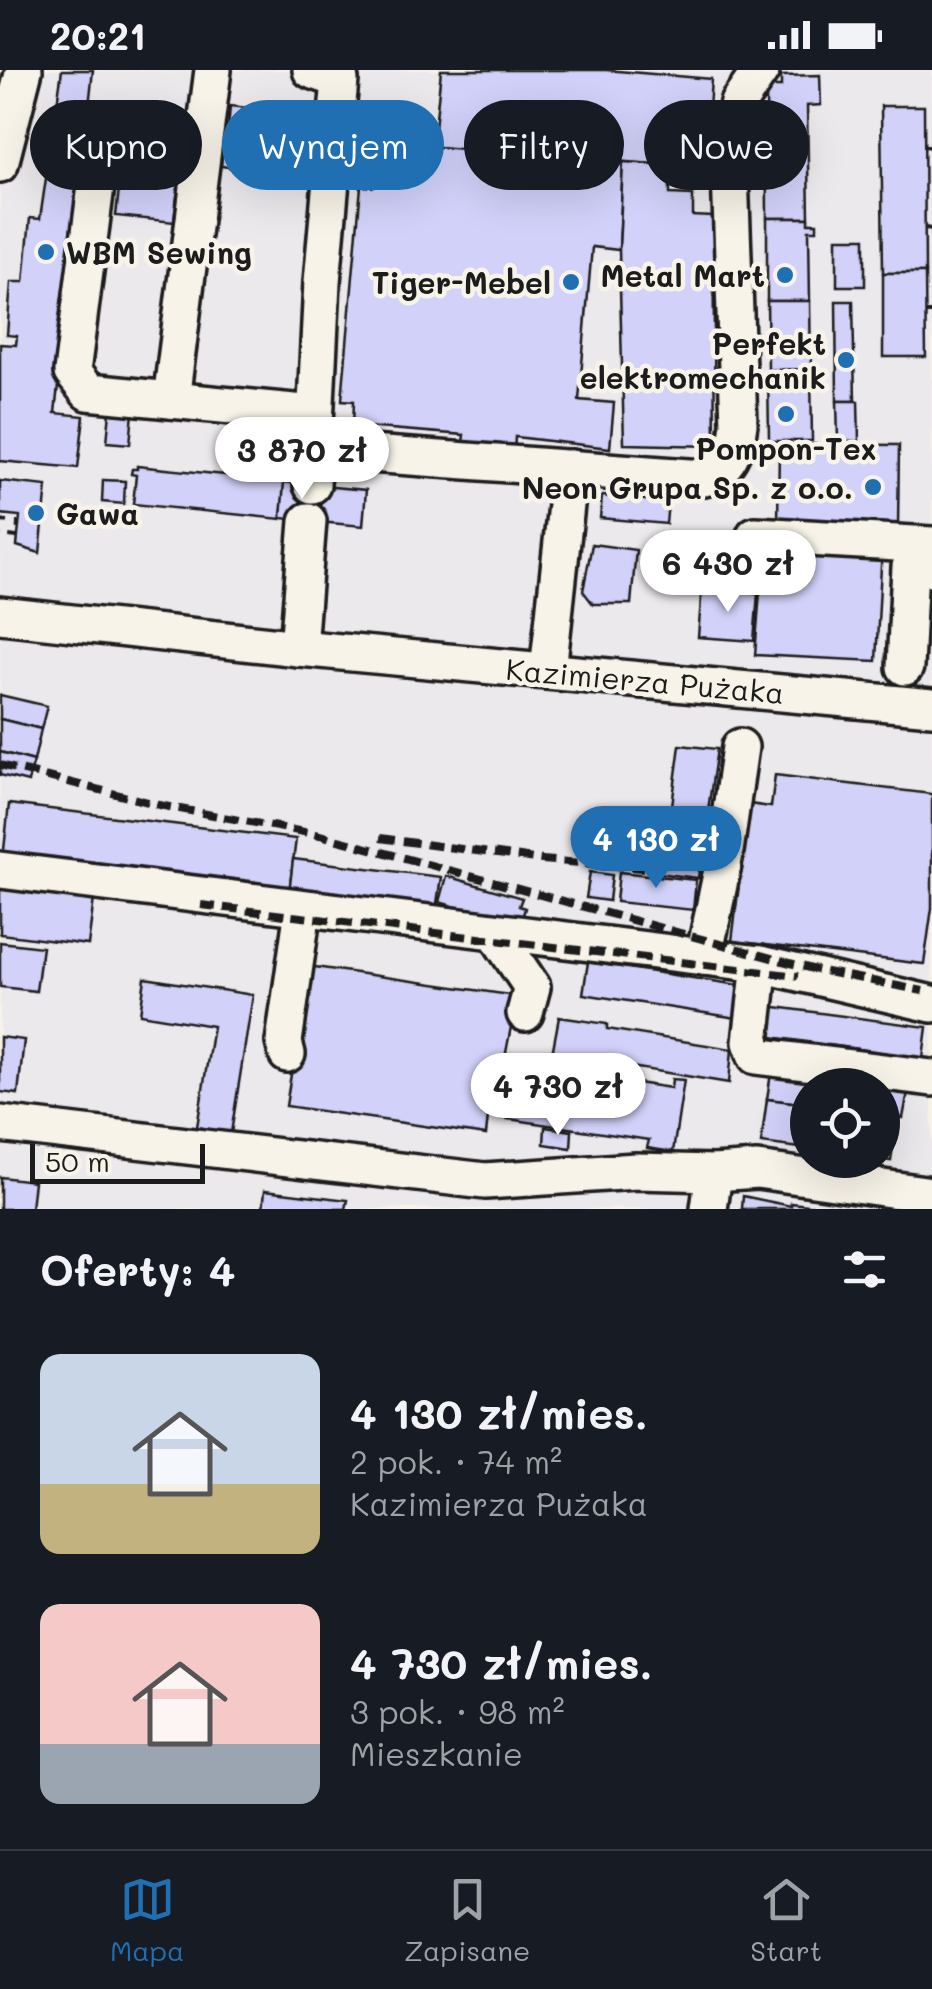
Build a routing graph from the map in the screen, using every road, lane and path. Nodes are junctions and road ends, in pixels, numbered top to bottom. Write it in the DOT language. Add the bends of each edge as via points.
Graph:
graph roads {
  1 [pos="24,70"];
  2 [pos="212,70"];
  3 [pos="310,70"];
  4 [pos="761,70"];
  5 [pos="924,146"];
  6 [pos="932,146"];
  7 [pos="0,164"];
  8 [pos="95,190"];
  9 [pos="171,400"];
  10 [pos="315,414"];
  11 [pos="314,450"];
  12 [pos="570,468"];
  13 [pos="312,485"];
  14 [pos="0,521"];
  15 [pos="308,521"];
  16 [pos="0,535"];
  17 [pos="755,535"];
  18 [pos="932,545"];
  19 [pos="932,568"];
  20 [pos="0,615"];
  21 [pos="298,648"];
  22 [pos="905,667"];
  23 [pos="548,671"];
  24 [pos="932,706"];
  25 [pos="740,747"];
  26 [pos="0,870"];
  27 [pos="303,909"];
  28 [pos="502,933"];
  29 [pos="704,957"];
  30 [pos="760,964"];
  31 [pos="932,1004"];
  32 [pos="525,1013"];
  33 [pos="287,1054"];
  34 [pos="932,1078"];
  35 [pos="0,1124"];
  36 [pos="714,1173"];
  37 [pos="484,1195"];
  38 [pos="932,1195"];
  39 [pos="709,1209"];
  1 -- 7 [label="street"];
  2 -- 9 [label="street"];
  3 -- 10 [label="street" via="340,80"];
  4 -- 12 [label="street" via="738,104 729,144 739,424 730,460 704,478"];
  5 -- 6 [label="path"];
  8 -- 9 [label="street" via="72,372 88,392"];
  9 -- 10 [label="street"];
  10 -- 11 [label="street"];
  11 -- 12 [label="street"];
  11 -- 13 [label="street"];
  12 -- 23 [label="street"];
  14 -- 16 [label="path" via="18,523 17,538"];
  15 -- 21 [label="street"];
  17 -- 18 [label="street"];
  19 -- 22 [label="street" via="910,567"];
  20 -- 21 [label="street, Kazimierza Pużaka"];
  21 -- 23 [label="street, Kazimierza Pużaka"];
  23 -- 24 [label="street, Kazimierza Pużaka"];
  25 -- 29 [label="street"];
  26 -- 27 [label="street"];
  27 -- 28 [label="street"];
  27 -- 33 [label="street"];
  28 -- 29 [label="street"];
  28 -- 32 [label="street" via="532,986"];
  29 -- 30 [label="street"];
  30 -- 31 [label="street"];
  30 -- 34 [label="street" via="750,1042 756,1056"];
  35 -- 37 [label="street"];
  36 -- 37 [label="street" via="636,1171"];
  36 -- 38 [label="street" via="757,1170"];
  36 -- 39 [label="street"];
}
